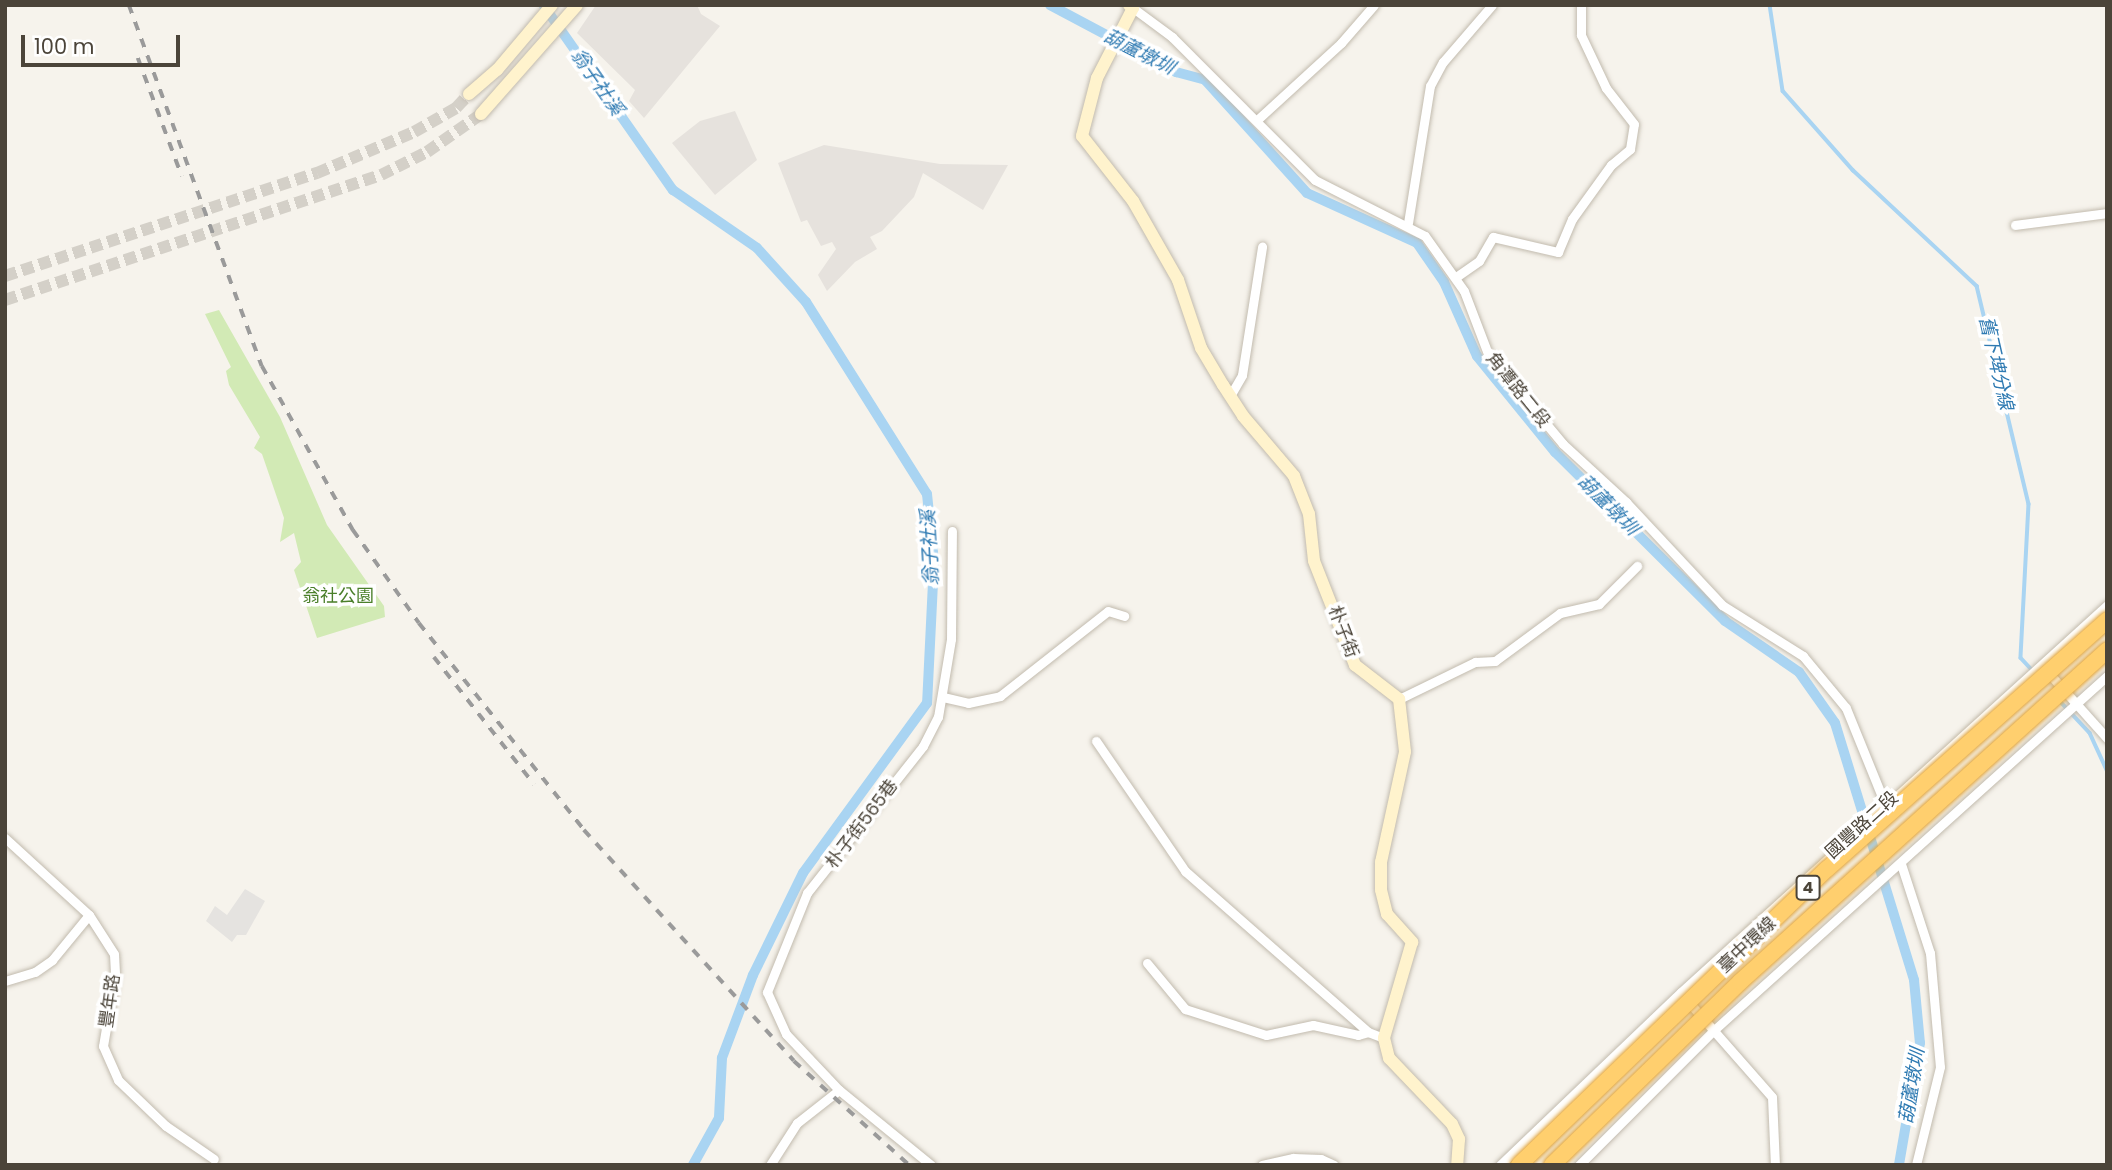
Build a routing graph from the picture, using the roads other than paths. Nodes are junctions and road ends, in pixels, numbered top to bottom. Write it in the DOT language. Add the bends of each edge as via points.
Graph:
graph roads {
  1 [pos="552,5"];
  2 [pos="577,5"];
  3 [pos="1374,5"];
  4 [pos="1492,5"];
  5 [pos="1581,5"];
  6 [pos="1131,6"];
  7 [pos="469,94"];
  8 [pos="481,114"];
  9 [pos="1257,120"];
  10 [pos="2107,213"];
  11 [pos="1408,223"];
  12 [pos="2015,225"];
  13 [pos="1262,247"];
  14 [pos="1456,277"];
  15 [pos="1230,396"];
  16 [pos="952,531"];
  17 [pos="1637,566"];
  18 [pos="2107,605"];
  19 [pos="1125,615"];
  20 [pos="2107,620"];
  21 [pos="2107,650"];
  22 [pos="2041,664"];
  23 [pos="2107,676"];
  24 [pos="943,697"];
  25 [pos="1399,699"];
  26 [pos="2078,702"];
  27 [pos="2107,738"];
  28 [pos="1096,741"];
  29 [pos="1885,804"];
  30 [pos="5,838"];
  31 [pos="1901,864"];
  32 [pos="89,915"];
  33 [pos="1147,963"];
  34 [pos="5,981"];
  35 [pos="1681,992"];
  36 [pos="1714,1030"];
  37 [pos="1368,1032"];
  38 [pos="1384,1038"];
  39 [pos="839,1090"];
  40 [pos="214,1159"];
  41 [pos="770,1165"];
  42 [pos="931,1165"];
  43 [pos="1262,1165"];
  44 [pos="1334,1165"];
  45 [pos="1457,1165"];
  46 [pos="1500,1165"];
  47 [pos="1518,1165"];
  48 [pos="1552,1165"];
  49 [pos="1579,1165"];
  50 [pos="1775,1165"];
  51 [pos="1916,1165"];
  1 -- 7 [label="street" via="497,70"];
  2 -- 8 [label="street"];
  3 -- 9 [label="street" via="1341,43"];
  4 -- 11 [label="street" via="1443,62 1430,86"];
  5 -- 14 [label="street" via="1581,34 1606,88 1634,124 1630,149 1611,165 1572,219 1558,252 1493,237 1479,261"];
  6 -- 9 [label="street, 角潭路二段" via="1172,37"];
  6 -- 15 [label="street, 朴子街" via="1086,114 1082,136 1133,201 1178,280 1200,348"];
  9 -- 11 [label="street, 角潭路二段" via="1321,185"];
  10 -- 12 [label="street"];
  11 -- 14 [label="street, 角潭路二段" via="1434,244"];
  13 -- 15 [label="street" via="1242,375"];
  14 -- 29 [label="street, 角潭路二段" via="1483,347 1563,444 1626,502 1722,605 1803,656 1837,698"];
  15 -- 25 [label="street, 朴子街" via="1278,453 1303,494 1314,561 1355,665"];
  16 -- 24 [label="street, 朴子街565巷" via="951,639"];
  17 -- 25 [label="street" via="1599,604 1560,613 1495,661 1475,662"];
  18 -- 22 [label="street, 國豐路二段"];
  19 -- 24 [label="street" via="1108,611 1000,696 968,703"];
  20 -- 47 [label="highway, 臺中環線 / 4, bridge" via="1827,870"];
  21 -- 48 [label="highway, 臺中環線 / 4, bridge" via="1750,973"];
  22 -- 26 [label="street"];
  22 -- 29 [label="street, 國豐路二段"];
  23 -- 26 [label="street"];
  24 -- 39 [label="street, 朴子街565巷" via="923,746 807,894 768,981 769,1003 786,1034"];
  25 -- 38 [label="street" via="1405,752 1381,862 1381,890 1387,914 1412,942"];
  26 -- 27 [label="street"];
  26 -- 31 [label="street"];
  28 -- 37 [label="street" via="1185,871"];
  29 -- 35 [label="street, 國豐路二段"];
  30 -- 32 [label="street, 豐年路"];
  31 -- 36 [label="street"];
  31 -- 51 [label="street" via="1930,953 1940,1067"];
  32 -- 34 [label="street" via="52,960 35,972"];
  32 -- 40 [label="street, 豐年路" via="114,954 116,975 103,1046 107,1062 118,1080 166,1126"];
  33 -- 37 [label="street" via="1185,1009 1266,1035 1313,1025 1358,1035"];
  35 -- 36 [label="street"];
  35 -- 46 [label="street, 國豐路二段"];
  36 -- 49 [label="street"];
  36 -- 50 [label="street" via="1772,1097"];
  37 -- 38 [label="street"];
  38 -- 45 [label="street" via="1389,1058 1452,1124 1459,1139"];
  39 -- 41 [label="street" via="797,1123"];
  39 -- 42 [label="street, 朴子街565巷"];
  43 -- 44 [label="street" via="1293,1158 1321,1159"];
}
